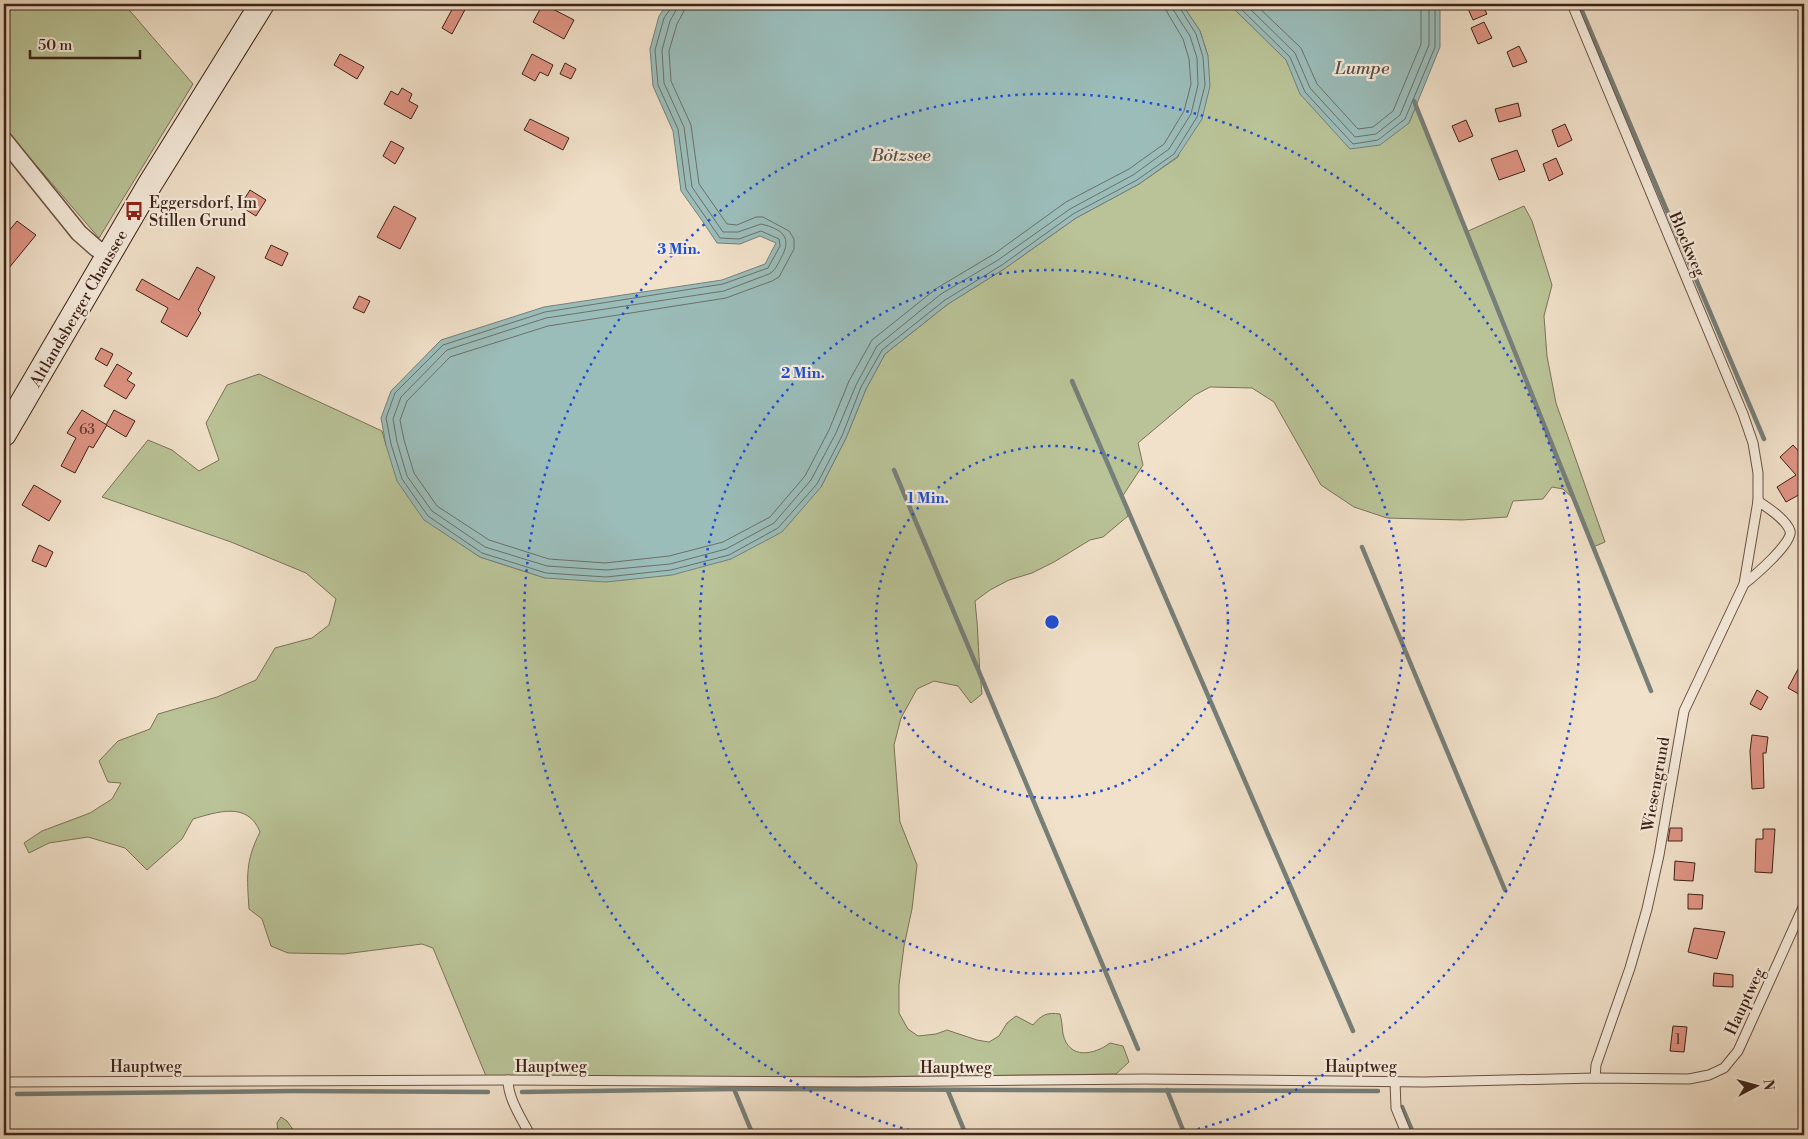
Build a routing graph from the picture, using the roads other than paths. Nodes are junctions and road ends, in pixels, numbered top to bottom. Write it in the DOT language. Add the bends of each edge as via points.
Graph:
graph roads {
  1 [pos="262,4"];
  2 [pos="1572,4"];
  3 [pos="4,140"];
  4 [pos="109,256"];
  5 [pos="4,434"];
  6 [pos="1758,501"];
  7 [pos="1744,584"];
  8 [pos="1804,905"];
  9 [pos="1594,1078"];
  10 [pos="508,1080"];
  11 [pos="4,1082"];
  12 [pos="1395,1082"];
  13 [pos="530,1135"];
  14 [pos="1406,1135"];
  1 -- 4 [label="main road, Altlandsberger Chaussee"];
  2 -- 6 [label="lane, Blockweg" via="1743,414 1753,444"];
  3 -- 4 [label="street" via="80,233"];
  4 -- 5 [label="main road, Altlandsberger Chaussee"];
  6 -- 7 [label="lane, Wiesengrund"];
  6 -- 7 [label="lane" via="1778,516 1790,531 1790,536"];
  7 -- 9 [label="lane, Wiesengrund" via="1684,711 1647,909"];
  8 -- 9 [label="lane, Hauptweg" via="1738,1051 1724,1068 1689,1079"];
  9 -- 12 [label="lane, Hauptweg"];
  10 -- 11 [label="lane, Hauptweg"];
  10 -- 12 [label="lane, Hauptweg"];
  10 -- 13 [label="lane" via="511,1095"];
  12 -- 14 [label="lane" via="1396,1108"];
}
